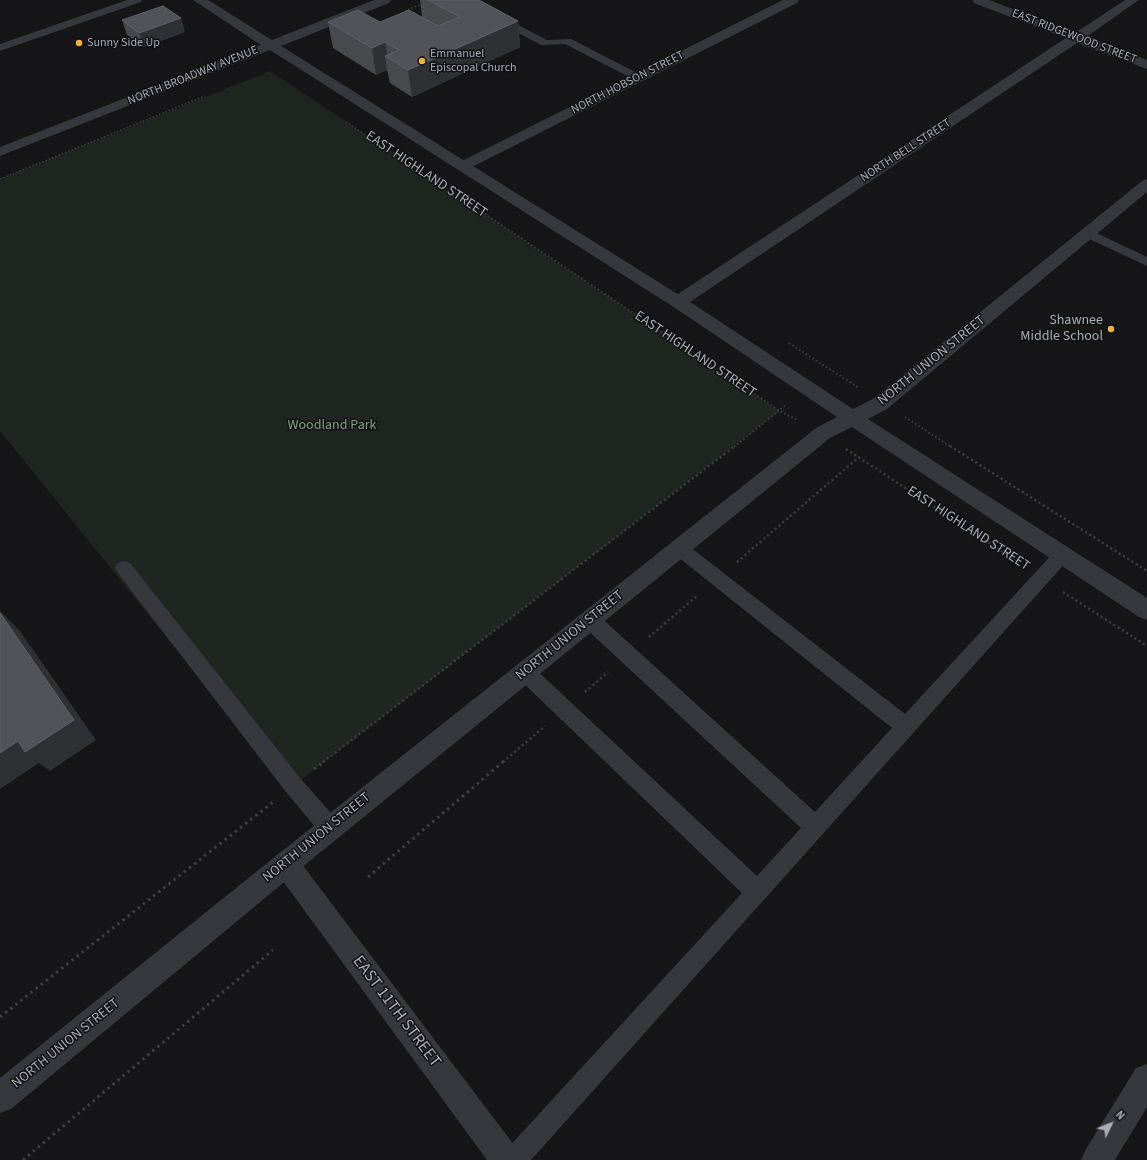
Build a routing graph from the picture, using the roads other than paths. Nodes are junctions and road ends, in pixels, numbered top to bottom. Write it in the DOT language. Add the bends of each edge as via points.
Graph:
graph roads {
  1 [pos="137,0"];
  2 [pos="199,0"];
  3 [pos="385,0"];
  4 [pos="462,0"];
  5 [pos="793,0"];
  6 [pos="978,0"];
  7 [pos="1133,0"];
  8 [pos="1077,38"];
  9 [pos="271,45"];
  10 [pos="0,48"];
  11 [pos="1147,66"];
  12 [pos="639,78"];
  13 [pos="0,152"];
  14 [pos="463,166"];
  15 [pos="1147,184"];
  16 [pos="1088,233"];
  17 [pos="1147,262"];
  18 [pos="678,302"];
  19 [pos="852,418"];
  20 [pos="679,548"];
  21 [pos="1062,555"];
  22 [pos="124,568"];
  23 [pos="1147,610"];
  24 [pos="590,620"];
  25 [pos="525,672"];
  26 [pos="906,727"];
  27 [pos="816,827"];
  28 [pos="330,828"];
  29 [pos="286,864"];
  30 [pos="757,892"];
  31 [pos="1147,1079"];
  32 [pos="0,1098"];
  33 [pos="506,1160"];
  34 [pos="514,1160"];
  35 [pos="1097,1160"];
  1 -- 10 [label="lane"];
  2 -- 9 [label="street, EAST HIGHLAND STREET"];
  3 -- 9 [label="street, NORTH BROADWAY AVENUE"];
  4 -- 12 [label="lane" via="545,43 567,41"];
  5 -- 12 [label="street, NORTH HOBSON STREET"];
  6 -- 8 [label="street, EAST RIDGEWOOD STREET"];
  7 -- 8 [label="street, NORTH BELL STREET"];
  8 -- 11 [label="street, EAST RIDGEWOOD STREET"];
  8 -- 18 [label="street, NORTH BELL STREET"];
  9 -- 13 [label="street, NORTH BROADWAY AVENUE"];
  9 -- 14 [label="street, EAST HIGHLAND STREET"];
  12 -- 14 [label="street, NORTH HOBSON STREET"];
  14 -- 18 [label="street, EAST HIGHLAND STREET"];
  15 -- 16 [label="street, NORTH UNION STREET"];
  16 -- 17 [label="lane"];
  16 -- 19 [label="street, NORTH UNION STREET" via="880,404"];
  18 -- 19 [label="street, EAST HIGHLAND STREET"];
  19 -- 20 [label="street, NORTH UNION STREET" via="823,433"];
  19 -- 21 [label="street, EAST HIGHLAND STREET"];
  20 -- 24 [label="street, NORTH UNION STREET"];
  20 -- 26 [label="lane"];
  21 -- 23 [label="street, EAST HIGHLAND STREET"];
  21 -- 26 [label="lane"];
  22 -- 28 [label="lane" via="294,786"];
  24 -- 25 [label="street, NORTH UNION STREET"];
  24 -- 27 [label="lane"];
  25 -- 28 [label="street, NORTH UNION STREET"];
  25 -- 30 [label="lane"];
  26 -- 27 [label="lane"];
  27 -- 30 [label="lane"];
  28 -- 29 [label="street, NORTH UNION STREET"];
  29 -- 32 [label="street, NORTH UNION STREET"];
  29 -- 33 [label="street, EAST 11TH STREET"];
  30 -- 34 [label="lane"];
  31 -- 35 [label="street"];
}
